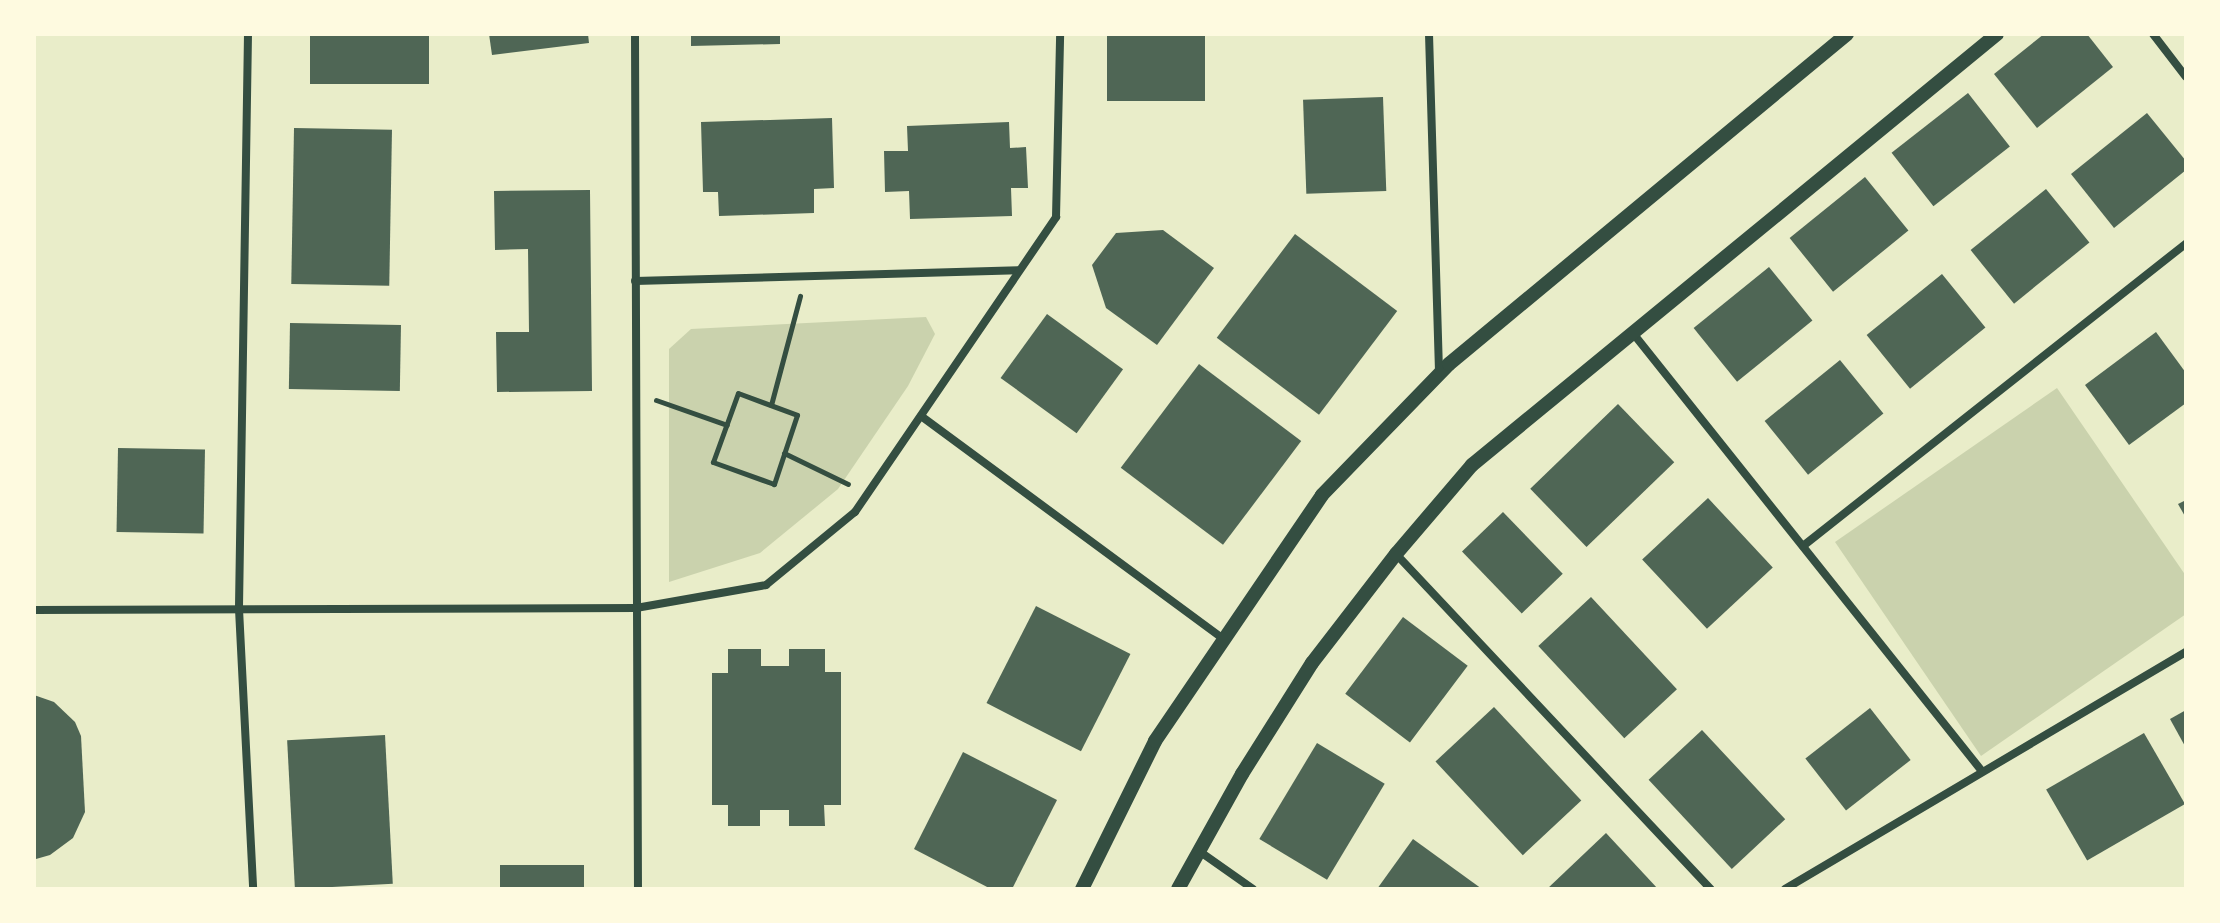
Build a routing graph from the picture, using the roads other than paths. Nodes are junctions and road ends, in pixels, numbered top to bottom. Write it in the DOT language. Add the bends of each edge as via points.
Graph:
graph roads {
  1 [pos="248,34"];
  2 [pos="635,34"];
  3 [pos="1060,34"];
  4 [pos="1429,34"];
  5 [pos="1847,34"];
  6 [pos="1997,34"];
  7 [pos="2153,34"];
  8 [pos="2186,77"];
  9 [pos="2186,244"];
  10 [pos="1019,270"];
  11 [pos="635,281"];
  12 [pos="1632,332"];
  13 [pos="1439,375"];
  14 [pos="921,416"];
  15 [pos="1803,546"];
  16 [pos="1396,554"];
  17 [pos="636,608"];
  18 [pos="239,609"];
  19 [pos="34,610"];
  20 [pos="1224,639"];
  21 [pos="2186,652"];
  22 [pos="1981,770"];
  23 [pos="1199,851"];
  24 [pos="253,889"];
  25 [pos="638,889"];
  26 [pos="1082,889"];
  27 [pos="1178,889"];
  28 [pos="1253,889"];
  29 [pos="1711,889"];
  30 [pos="1785,889"];
  1 -- 18 [label="street"];
  2 -- 11 [label="street"];
  3 -- 10 [label="street" via="1056,217"];
  4 -- 13 [label="street"];
  5 -- 13 [label="street"];
  6 -- 12 [label="street"];
  7 -- 8 [label="street"];
  9 -- 15 [label="street"];
  10 -- 11 [label="street"];
  10 -- 14 [label="street"];
  11 -- 17 [label="street"];
  12 -- 15 [label="street"];
  12 -- 16 [label="street" via="1472,465"];
  13 -- 20 [label="street" via="1322,495"];
  14 -- 17 [label="street" via="855,512 766,585"];
  14 -- 20 [label="street"];
  15 -- 22 [label="street"];
  16 -- 23 [label="street" via="1312,663"];
  16 -- 29 [label="street"];
  17 -- 18 [label="street"];
  17 -- 25 [label="street"];
  18 -- 19 [label="street"];
  18 -- 24 [label="street"];
  20 -- 26 [label="street" via="1155,741"];
  21 -- 22 [label="street"];
  22 -- 30 [label="street"];
  23 -- 27 [label="street"];
  23 -- 28 [label="street"];
}
